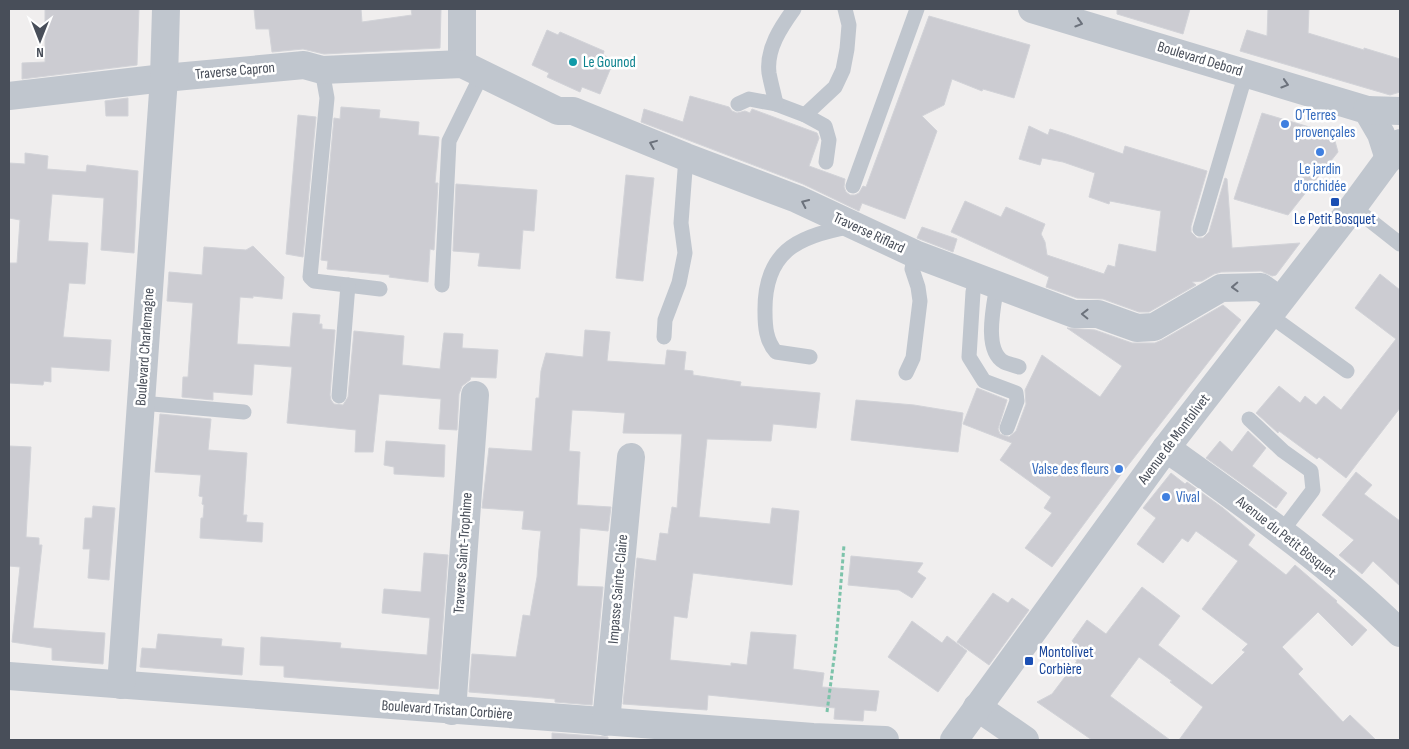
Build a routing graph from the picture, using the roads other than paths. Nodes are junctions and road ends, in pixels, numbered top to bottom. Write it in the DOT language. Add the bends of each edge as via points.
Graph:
graph roads {
  1 [pos="166,9"];
  2 [pos="462,9"];
  3 [pos="794,9"];
  4 [pos="845,9"];
  5 [pos="917,9"];
  6 [pos="1032,9"];
  7 [pos="472,69"];
  8 [pos="322,70"];
  9 [pos="1246,73"];
  10 [pos="164,78"];
  11 [pos="9,96"];
  12 [pos="738,104"];
  13 [pos="776,104"];
  14 [pos="1367,110"];
  15 [pos="1400,111"];
  16 [pos="805,115"];
  17 [pos="1396,150"];
  18 [pos="686,157"];
  19 [pos="826,162"];
  20 [pos="853,186"];
  21 [pos="1353,207"];
  22 [pos="853,226"];
  23 [pos="1200,229"];
  24 [pos="1400,244"];
  25 [pos="915,254"];
  26 [pos="987,282"];
  27 [pos="348,285"];
  28 [pos="442,285"];
  29 [pos="380,289"];
  30 [pos="1274,307"];
  31 [pos="664,337"];
  32 [pos="810,357"];
  33 [pos="1019,367"];
  34 [pos="1347,371"];
  35 [pos="906,373"];
  36 [pos="475,395"];
  37 [pos="339,396"];
  38 [pos="141,403"];
  39 [pos="244,412"];
  40 [pos="1249,419"];
  41 [pos="1007,428"];
  42 [pos="1166,448"];
  43 [pos="631,457"];
  44 [pos="1282,531"];
  45 [pos="1400,633"];
  46 [pos="9,676"];
  47 [pos="121,685"];
  48 [pos="977,707"];
  49 [pos="452,710"];
  50 [pos="606,722"];
  51 [pos="884,740"];
  52 [pos="954,740"];
  53 [pos="1025,740"];
  1 -- 10 [label="street, Boulevard Charlemagne"];
  2 -- 7 [label="street"];
  3 -- 13 [label="lane" via="778,31 771,50 769,71"];
  4 -- 16 [label="lane" via="849,24 843,70 835,87"];
  5 -- 20 [label="lane"];
  6 -- 9 [label="street, Boulevard Debord, one-way"];
  7 -- 8 [label="street, Traverse Capron"];
  18 -- 7 [label="street, Traverse Riflard, one-way" via="573,111 558,111"];
  7 -- 28 [label="lane" via="449,141"];
  8 -- 10 [label="street, Traverse Capron" via="304,65"];
  8 -- 27 [label="lane" via="327,98 310,277 314,281"];
  9 -- 14 [label="street, Boulevard Debord, one-way"];
  9 -- 23 [label="lane"];
  10 -- 11 [label="street, Traverse Capron"];
  10 -- 38 [label="street, Boulevard Charlemagne"];
  12 -- 13 [label="lane" via="749,99"];
  13 -- 16 [label="lane"];
  14 -- 15 [label="street, Boulevard Debord"];
  14 -- 17 [label="street" via="1381,134"];
  16 -- 19 [label="lane" via="825,126 829,140"];
  17 -- 21 [label="street, Avenue de Montolivet"];
  22 -- 18 [label="street, Traverse Riflard, one-way" via="797,199"];
  18 -- 31 [label="lane" via="681,223 685,253 679,283 665,320"];
  21 -- 24 [label="lane"];
  21 -- 30 [label="street, Avenue de Montolivet"];
  22 -- 25 [label="street, Traverse Riflard"];
  22 -- 32 [label="lane" via="799,242 779,258 769,274 765,326 771,346 776,352"];
  25 -- 26 [label="street, Traverse Riflard"];
  25 -- 35 [label="lane" via="912,269 920,300 913,358"];
  30 -- 26 [label="street, Traverse Riflard, one-way" via="1261,287 1221,288 1154,327 1137,328 1098,314 1074,314"];
  26 -- 33 [label="lane" via="994,349 1002,361"];
  26 -- 41 [label="lane" via="973,292 969,357 984,382 1016,393 1017,401"];
  27 -- 29 [label="lane"];
  27 -- 37 [label="lane"];
  30 -- 34 [label="lane"];
  30 -- 42 [label="street, Avenue de Montolivet"];
  36 -- 49 [label="street, Traverse Saint-Trophime"];
  38 -- 39 [label="lane"];
  38 -- 47 [label="street, Boulevard Charlemagne"];
  40 -- 44 [label="lane" via="1311,471 1313,490"];
  42 -- 44 [label="street, Avenue du Petit Bosquet"];
  42 -- 48 [label="street, Avenue de Montolivet"];
  43 -- 50 [label="street, Impasse Sainte-Claire"];
  44 -- 45 [label="street, Avenue du Petit Bosquet"];
  46 -- 47 [label="street, Boulevard Tristan Corbière"];
  47 -- 49 [label="street, Boulevard Tristan Corbière"];
  48 -- 52 [label="street, Avenue de Montolivet"];
  48 -- 53 [label="street"];
  49 -- 50 [label="street, Boulevard Tristan Corbière"];
  50 -- 51 [label="street, Boulevard Tristan Corbière"];
}
